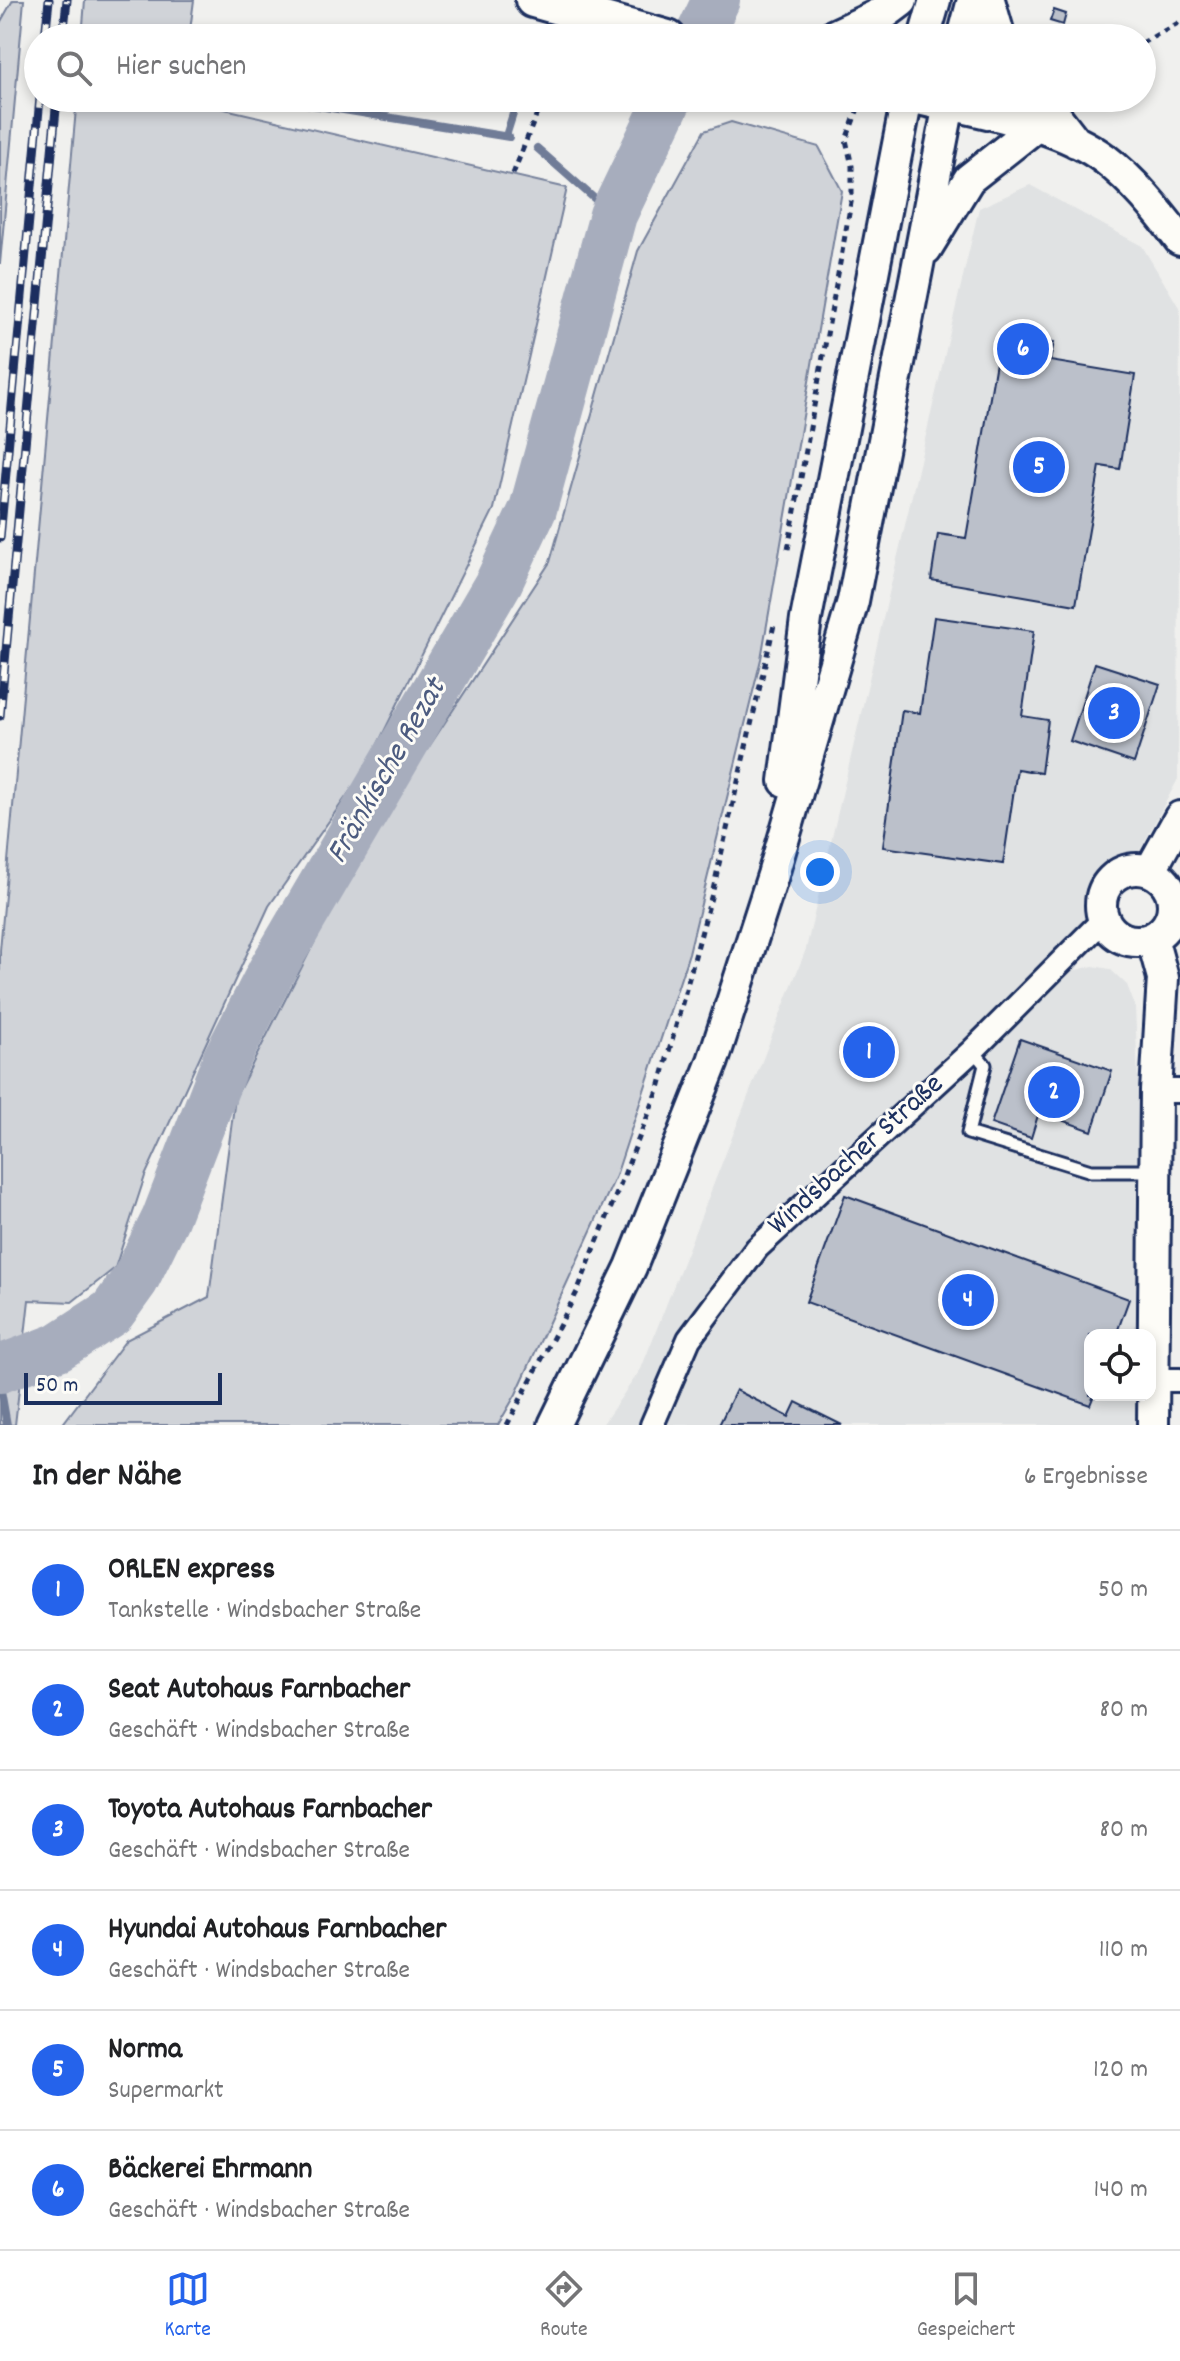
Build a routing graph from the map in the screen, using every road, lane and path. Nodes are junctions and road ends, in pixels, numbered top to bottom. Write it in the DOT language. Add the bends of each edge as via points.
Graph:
graph roads {
  1 [pos="533,0"];
  2 [pos="900,0"];
  3 [pos="935,0"];
  4 [pos="975,0"];
  5 [pos="989,0"];
  6 [pos="570,6"];
  7 [pos="1180,22"];
  8 [pos="625,24"];
  9 [pos="863,24"];
  10 [pos="928,24"];
  11 [pos="969,24"];
  12 [pos="996,24"];
  13 [pos="1156,35"];
  14 [pos="537,112"];
  15 [pos="857,112"];
  16 [pos="904,112"];
  17 [pos="939,112"];
  18 [pos="1038,113"];
  19 [pos="513,174"];
  20 [pos="1180,240"];
  21 [pos="915,268"];
  22 [pos="787,555"];
  23 [pos="776,617"];
  24 [pos="1180,817"];
  25 [pos="1150,871"];
  26 [pos="773,875"];
  27 [pos="1104,919"];
  28 [pos="1152,938"];
  29 [pos="973,1050"];
  30 [pos="1168,1091"];
  31 [pos="1155,1171"];
  32 [pos="1166,1380"];
  33 [pos="507,1425"];
  34 [pos="554,1425"];
  35 [pos="652,1425"];
  36 [pos="1153,1425"];
  1 -- 6 [label="main road"];
  2 -- 9 [label="main road"];
  3 -- 10 [label="main road"];
  4 -- 11 [label="main road"];
  5 -- 12 [label="main road"];
  6 -- 8 [label="main road"];
  7 -- 13 [label="path"];
  14 -- 19 [label="path"];
  15 -- 22 [label="path" via="846,140 852,197"];
  16 -- 26 [label="main road" via="806,619"];
  17 -- 21 [label="main road"];
  18 -- 20 [label="main road" via="1139,190"];
  18 -- 21 [label="main road" via="969,179"];
  21 -- 26 [label="main road" via="853,601"];
  23 -- 33 [label="path" via="713,890 659,1088 577,1292"];
  24 -- 25 [label="main road"];
  25 -- 27 [label="main road" via="1116,876 1103,895"];
  25 -- 28 [label="main road" via="1173,898 1169,922"];
  26 -- 34 [label="main road" via="690,1120 631,1267"];
  27 -- 28 [label="main road" via="1129,940"];
  27 -- 29 [label="street, Windsbacher Straße"];
  28 -- 30 [label="main road" via="1163,978"];
  29 -- 31 [label="lane" via="985,1065 968,1133 1091,1171"];
  29 -- 35 [label="street, Windsbacher Straße" via="757,1248 689,1339"];
  30 -- 31 [label="main road"];
  31 -- 32 [label="main road"];
  32 -- 36 [label="main road"];
}
